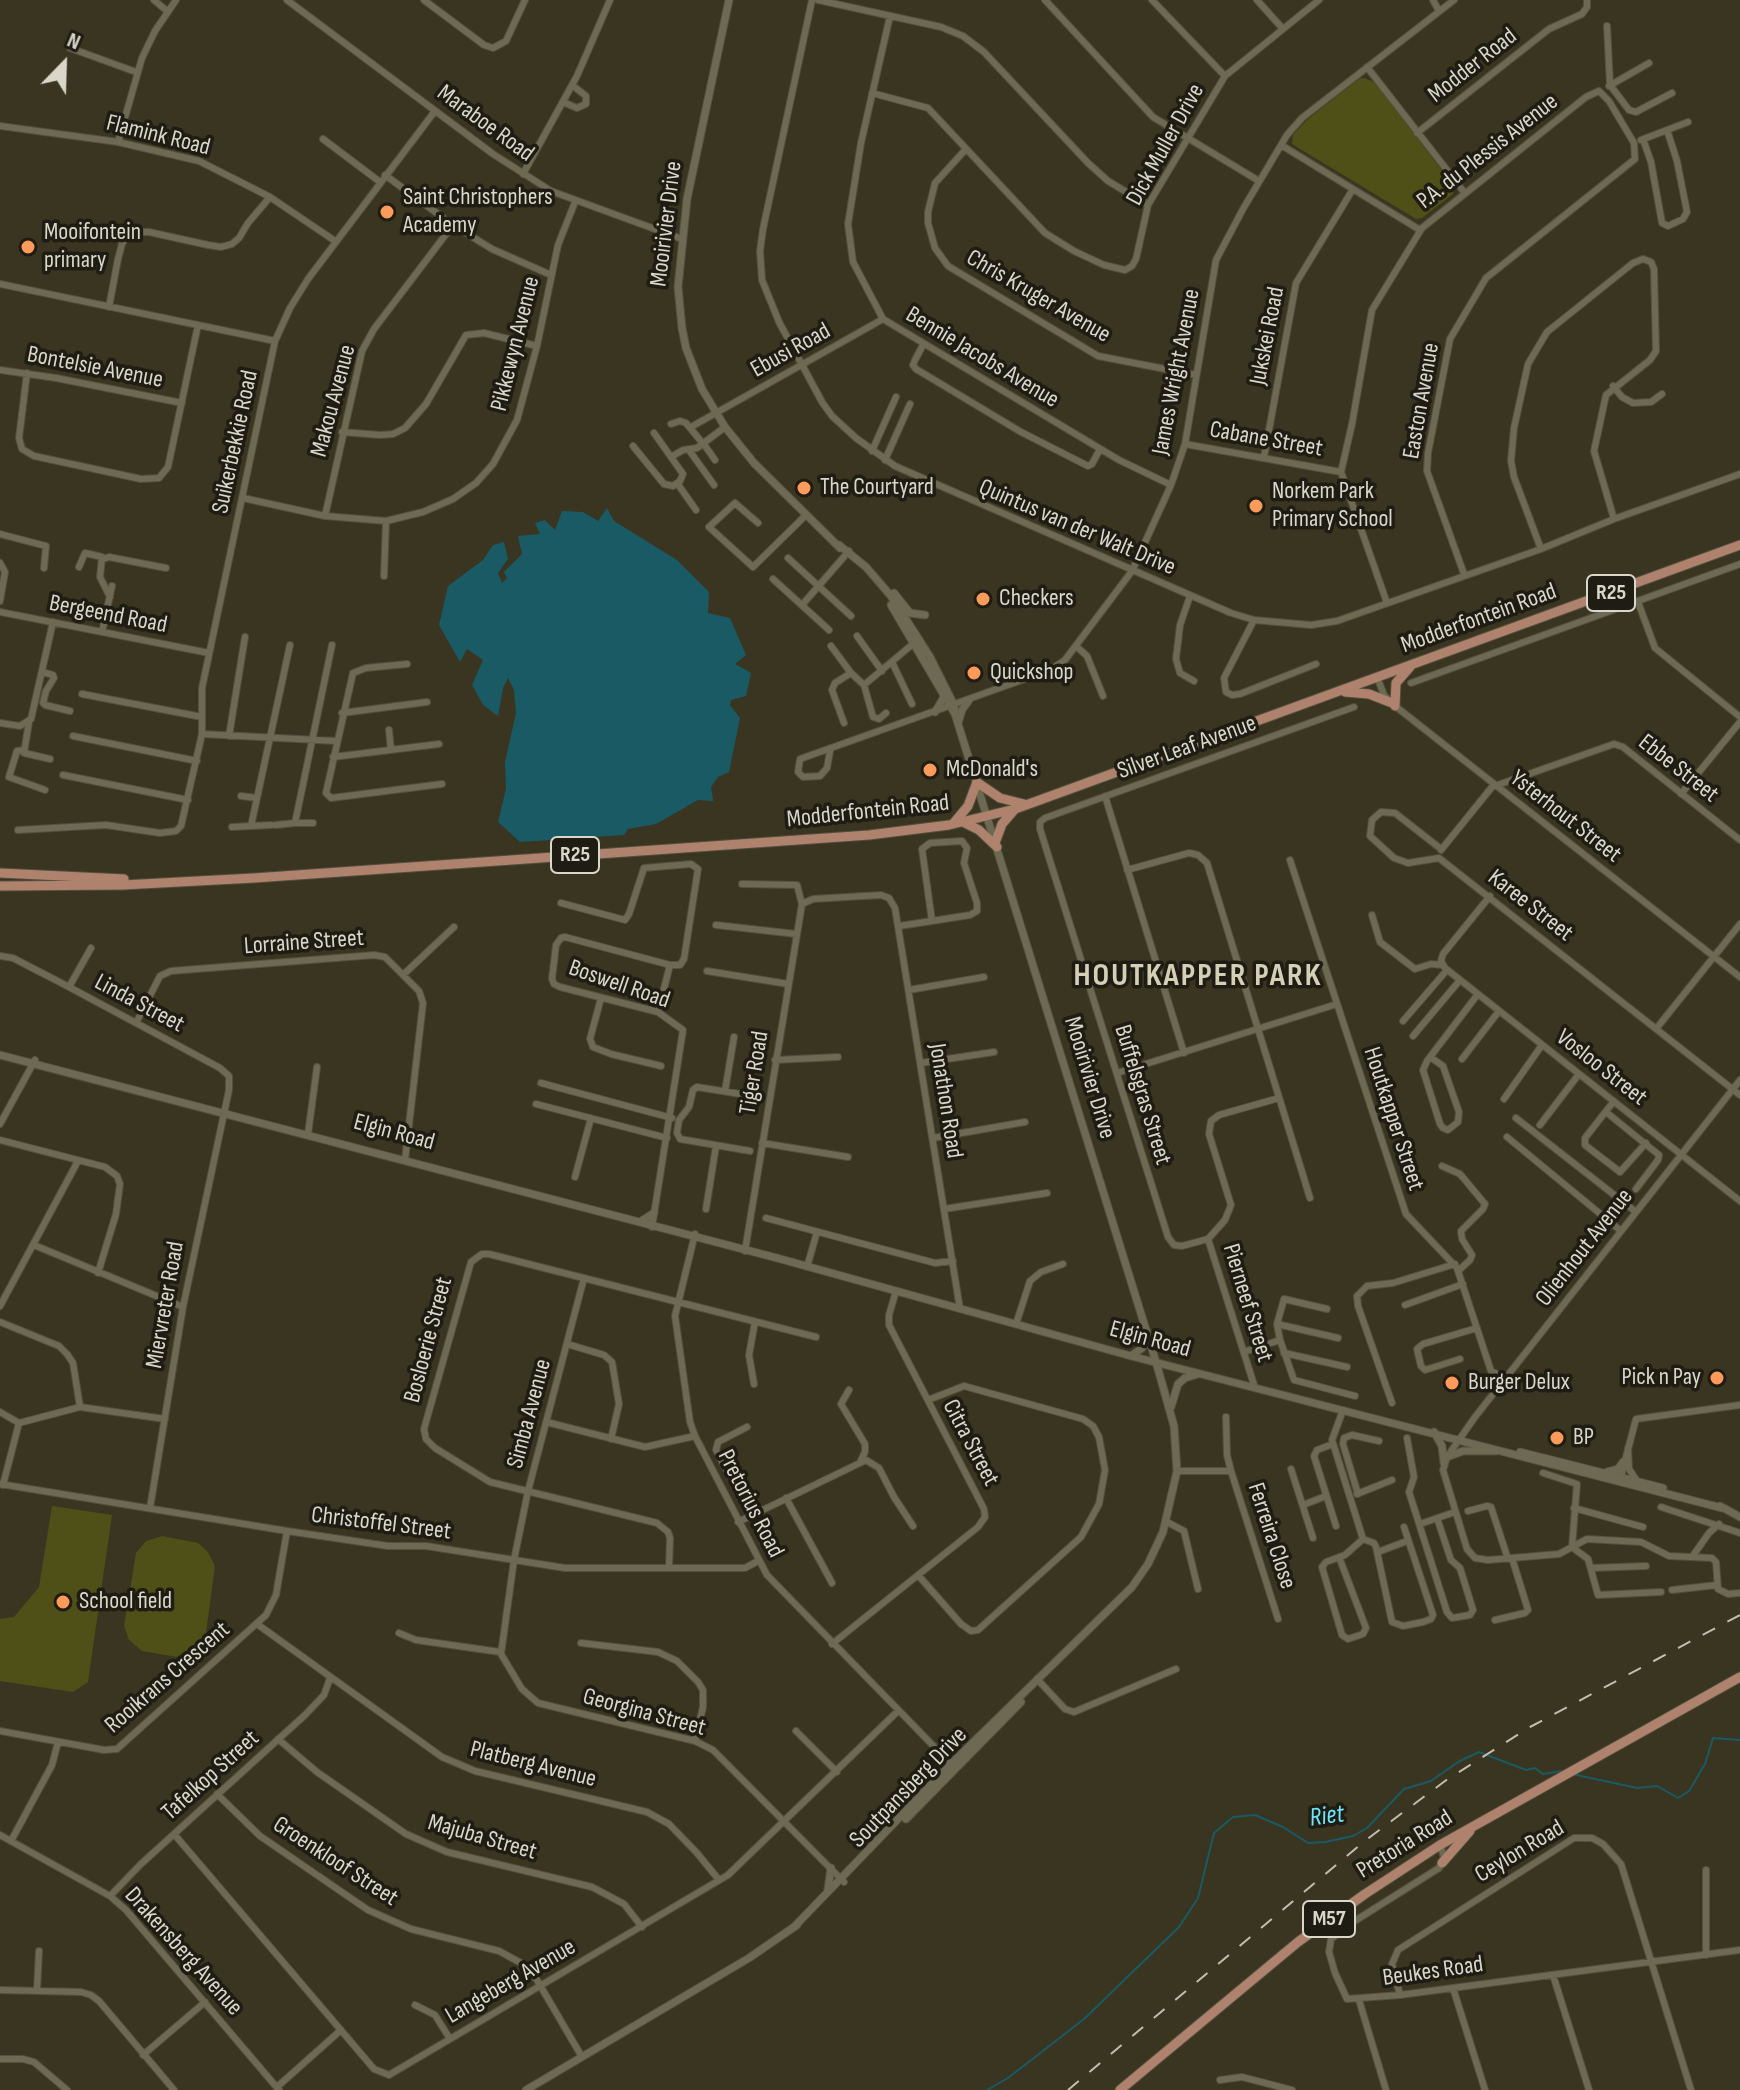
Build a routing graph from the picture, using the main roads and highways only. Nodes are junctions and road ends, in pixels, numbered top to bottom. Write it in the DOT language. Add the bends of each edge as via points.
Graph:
graph roads {
  1 [pos="1740,545"];
  2 [pos="1413,665"];
  3 [pos="1338,692"];
  4 [pos="1027,804"];
  5 [pos="1015,809"];
  6 [pos="958,823"];
  7 [pos="0,873"];
  8 [pos="146,883"];
  9 [pos="0,886"];
  10 [pos="1740,1677"];
  11 [pos="1478,1823"];
  12 [pos="1428,1852"];
  13 [pos="1120,2090"];
  1 -- 2 [label="main road, Modderfontein Road / R25"];
  2 -- 3 [label="main road, Modderfontein Road / R25"];
  2 -- 3 [label="main road" via="1396,683 1394,704 1359,692"];
  3 -- 4 [label="main road, Modderfontein Road / R25"];
  4 -- 5 [label="main road, Modderfontein Road / R25"];
  4 -- 6 [label="main road" via="1000,798 977,782"];
  5 -- 6 [label="main road, Modderfontein Road / R25"];
  5 -- 6 [label="main road" via="1002,824 996,845 979,830"];
  6 -- 8 [label="main road, Modderfontein Road / R25" via="854,836"];
  7 -- 8 [label="main road, Modderfontein Road / R25"];
  8 -- 9 [label="main road, Modderfontein Road / R25"];
  10 -- 11 [label="main road, Pretoria Road / M57"];
  11 -- 12 [label="main road, Pretoria Road / M57"];
  11 -- 12 [label="main road" via="1442,1863"];
  12 -- 13 [label="main road, Pretoria Road / M57" via="1298,1942"];
}
